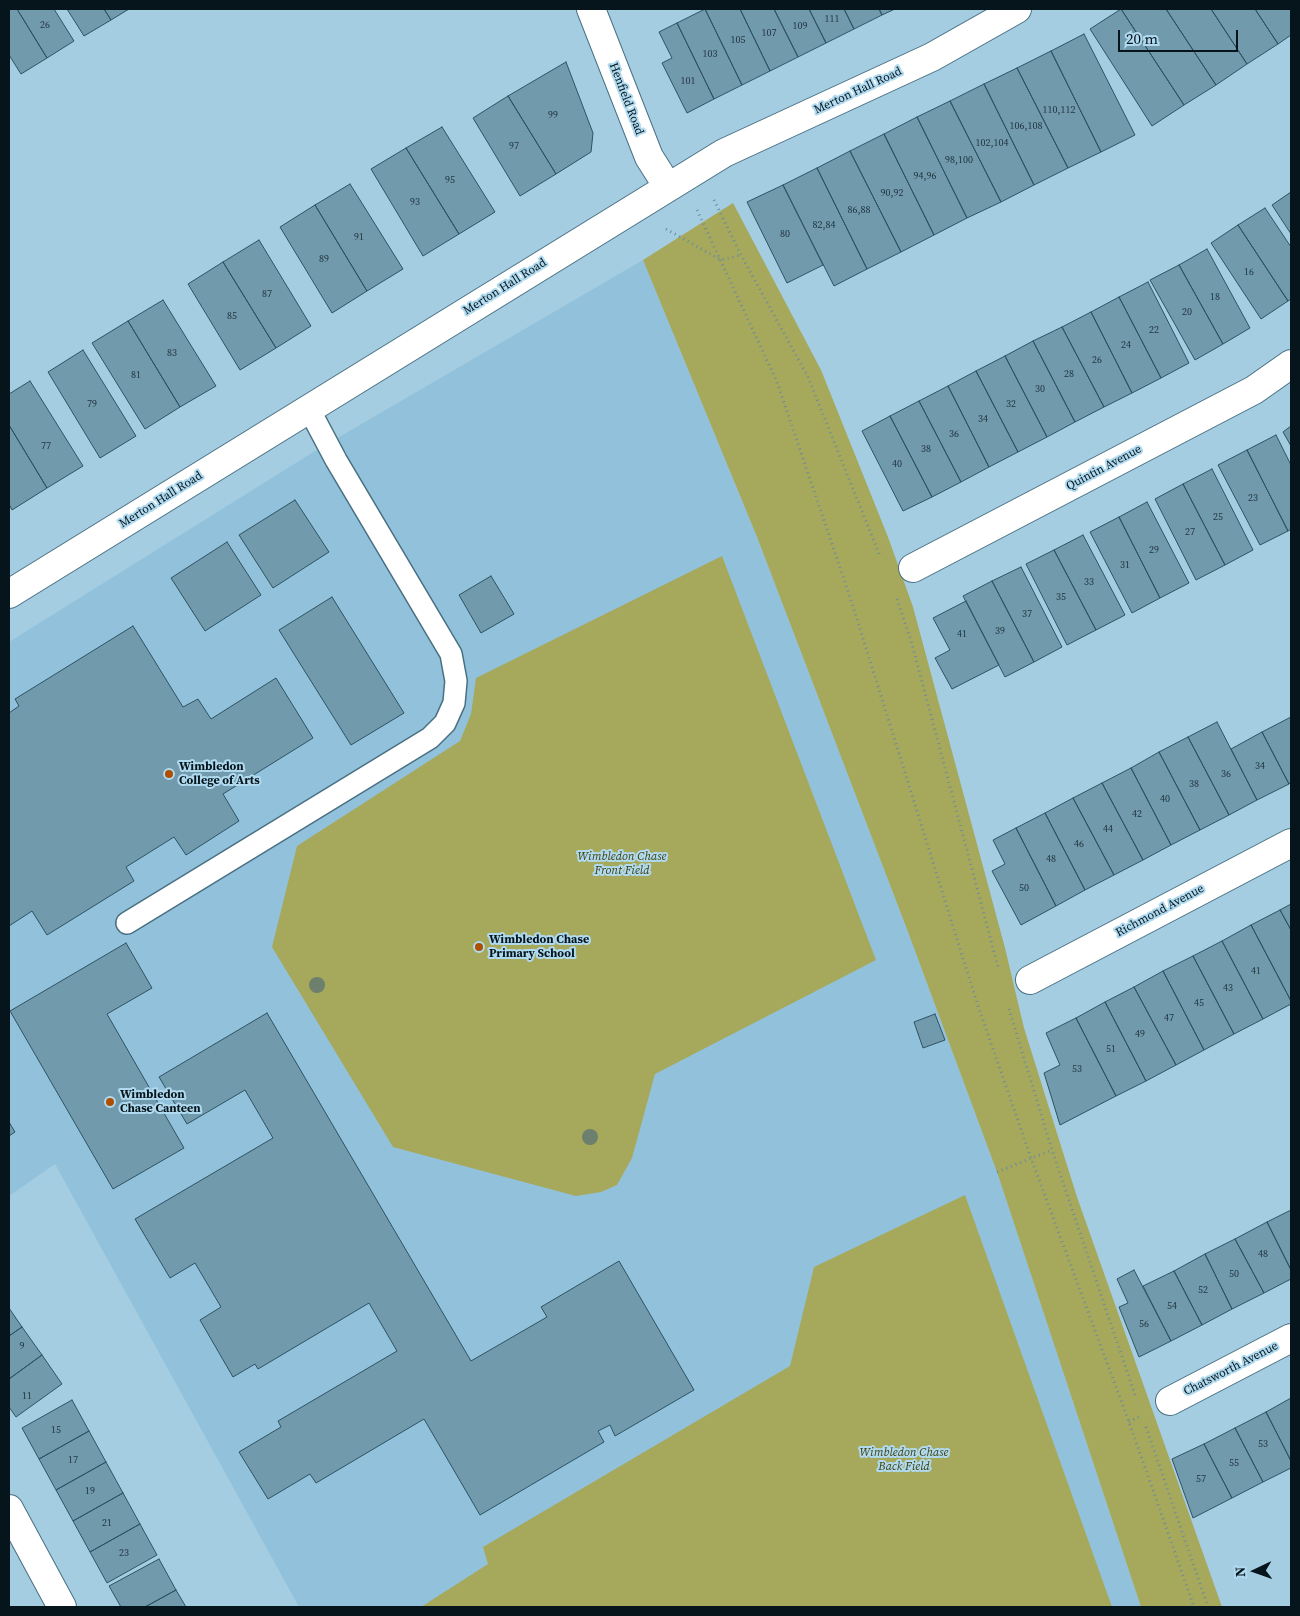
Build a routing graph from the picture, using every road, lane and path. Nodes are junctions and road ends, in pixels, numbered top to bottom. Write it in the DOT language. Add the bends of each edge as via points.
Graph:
graph roads {
  1 [pos="591,9"];
  2 [pos="1017,9"];
  3 [pos="698,168"];
  4 [pos="668,187"];
  5 [pos="631,209"];
  6 [pos="741,255"];
  7 [pos="721,260"];
  8 [pos="1291,364"];
  9 [pos="309,409"];
  10 [pos="883,562"];
  11 [pos="913,568"];
  12 [pos="894,590"];
  13 [pos="9,594"];
  14 [pos="1291,843"];
  15 [pos="127,923"];
  16 [pos="999,973"];
  17 [pos="1030,980"];
  18 [pos="1007,1001"];
  19 [pos="1052,1150"];
  20 [pos="1031,1158"];
  21 [pos="997,1172"];
  22 [pos="1291,1338"];
  23 [pos="1136,1397"];
  24 [pos="1170,1401"];
  25 [pos="1142,1416"];
  26 [pos="1130,1422"];
  27 [pos="1145,1425"];
  28 [pos="9,1509"];
  29 [pos="62,1607"];
  30 [pos="1194,1607"];
  31 [pos="1208,1607"];
  1 -- 4 [label="street, Henfield Road" via="649,157"];
  2 -- 3 [label="street, Merton Hall Road" via="932,57"];
  3 -- 4 [label="street, Merton Hall Road"];
  3 -- 6 [label="path"];
  4 -- 5 [label="street, Merton Hall Road"];
  4 -- 7 [label="path" via="695,206"];
  5 -- 7 [label="path"];
  5 -- 9 [label="street, Merton Hall Road"];
  6 -- 7 [label="path"];
  6 -- 10 [label="path" via="808,377"];
  7 -- 20 [label="path" via="777,382 851,600 974,994"];
  8 -- 11 [label="street, Quintin Avenue" via="1254,390"];
  9 -- 13 [label="street, Merton Hall Road"];
  9 -- 15 [label="lane" via="451,654 456,681 454,703 444,723 430,738"];
  12 -- 16 [label="path" via="912,644"];
  14 -- 17 [label="street, Richmond Avenue"];
  18 -- 19 [label="path"];
  19 -- 20 [label="path"];
  19 -- 23 [label="path"];
  20 -- 21 [label="path"];
  20 -- 26 [label="path"];
  22 -- 24 [label="street, Chatsworth Avenue"];
  25 -- 26 [label="path"];
  26 -- 30 [label="path"];
  27 -- 31 [label="path"];
  28 -- 29 [label="street"];
}
